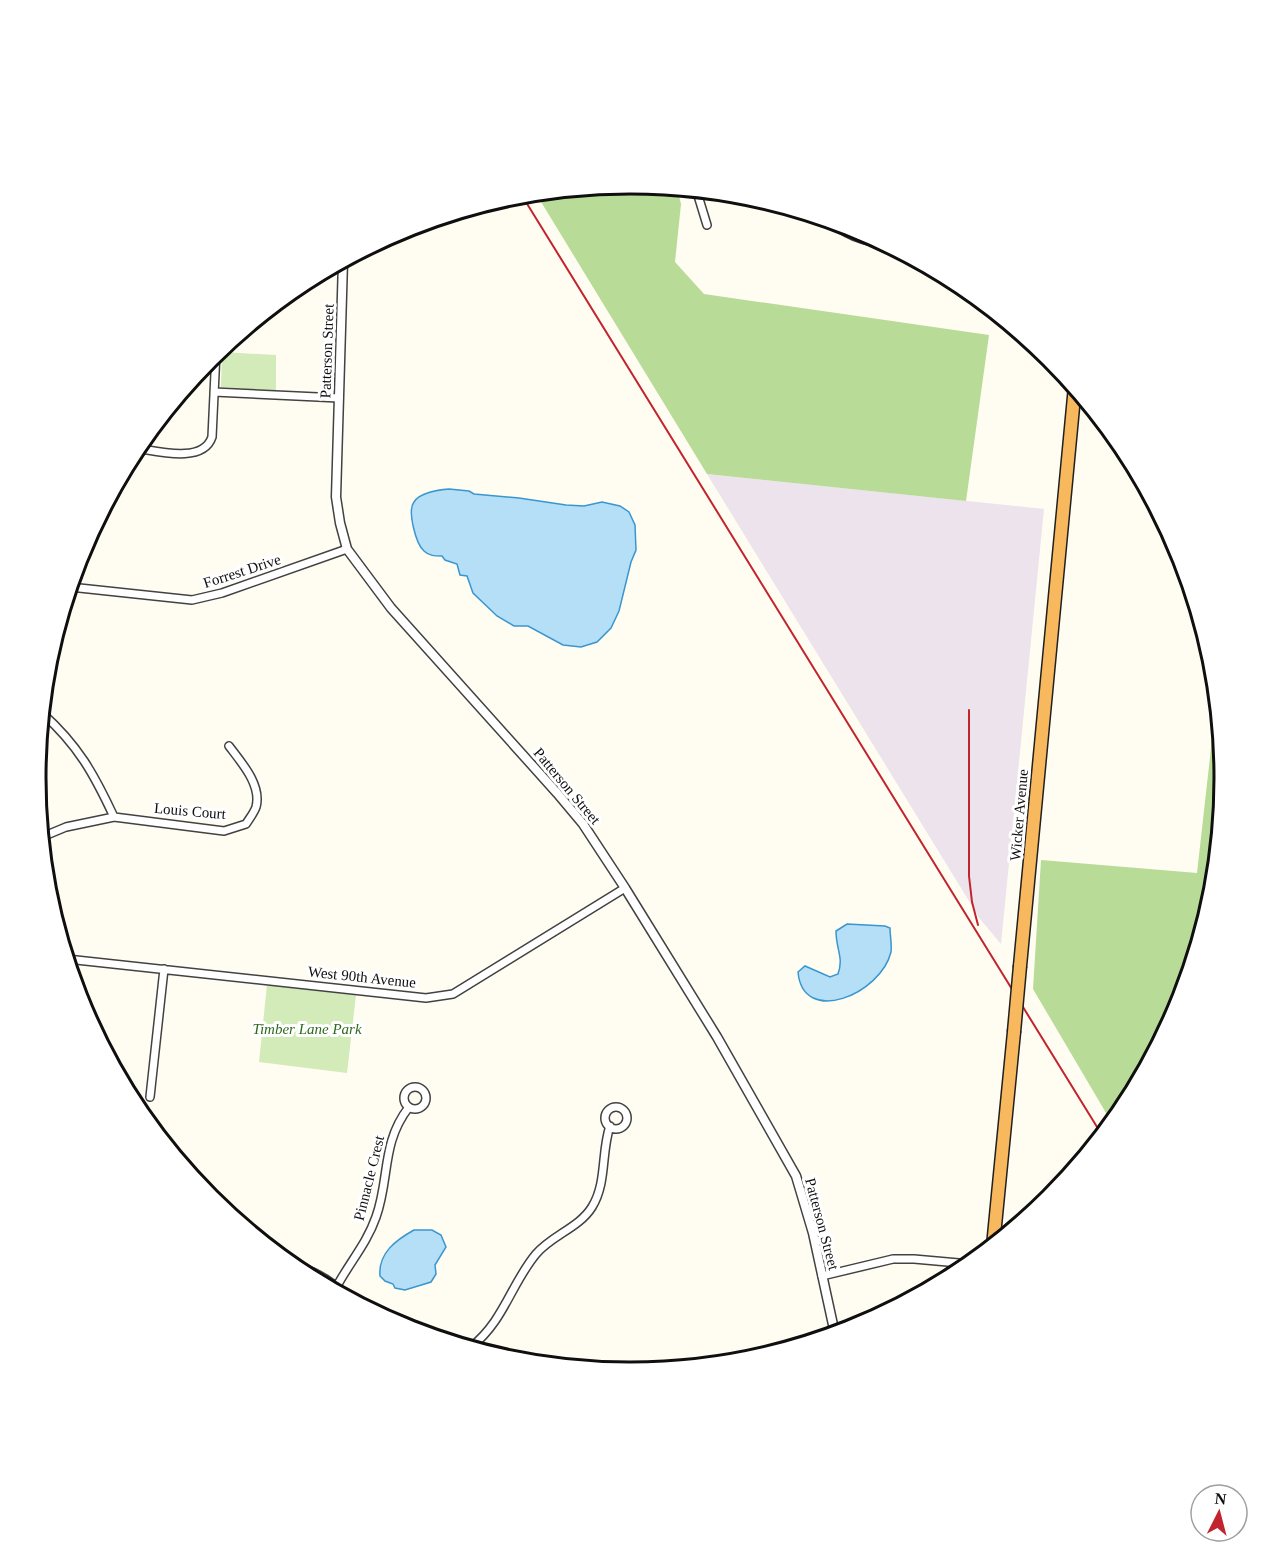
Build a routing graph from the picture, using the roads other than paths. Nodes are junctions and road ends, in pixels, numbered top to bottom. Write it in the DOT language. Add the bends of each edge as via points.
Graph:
graph roads {
  1 [pos="699,197"];
  2 [pos="707,225"];
  3 [pos="343,270"];
  4 [pos="215,368"];
  5 [pos="214,392"];
  6 [pos="1074,397"];
  7 [pos="339,398"];
  8 [pos="148,449"];
  9 [pos="347,549"];
  10 [pos="78,588"];
  11 [pos="50,720"];
  12 [pos="229,746"];
  13 [pos="114,817"];
  14 [pos="49,834"];
  15 [pos="625,888"];
  16 [pos="75,960"];
  17 [pos="164,969"];
  18 [pos="150,1097"];
  19 [pos="409,1107"];
  20 [pos="610,1126"];
  21 [pos="994,1234"];
  22 [pos="955,1263"];
  23 [pos="822,1276"];
  24 [pos="339,1283"];
  25 [pos="833,1325"];
  26 [pos="477,1341"];
  1 -- 2 [label="street"];
  3 -- 7 [label="street, Patterson Street"];
  4 -- 5 [label="street"];
  5 -- 7 [label="street"];
  5 -- 8 [label="street" via="210,442 205,448 192,453"];
  6 -- 21 [label="highway, Wicker Avenue, bridge"];
  7 -- 9 [label="street, Patterson Street" via="336,497"];
  9 -- 10 [label="street, Forrest Drive" via="192,600"];
  9 -- 15 [label="street, Patterson Street" via="391,608 583,824"];
  11 -- 13 [label="street" via="95,776"];
  12 -- 13 [label="street, Louis Court" via="257,792 256,807 246,824 224,831"];
  13 -- 14 [label="street"];
  15 -- 17 [label="street, West 90th Avenue" via="453,994 426,998"];
  15 -- 23 [label="street, Patterson Street" via="717,1037 796,1176"];
  16 -- 17 [label="street, West 90th Avenue"];
  17 -- 18 [label="street"];
  19 -- 24 [label="street, Pinnacle Crest" via="388,1149 377,1216 359,1254"];
  20 -- 26 [label="street" via="601,1182 592,1208 544,1244 492,1328"];
  22 -- 23 [label="street" via="893,1260"];
  23 -- 25 [label="street, Patterson Street"];
}
